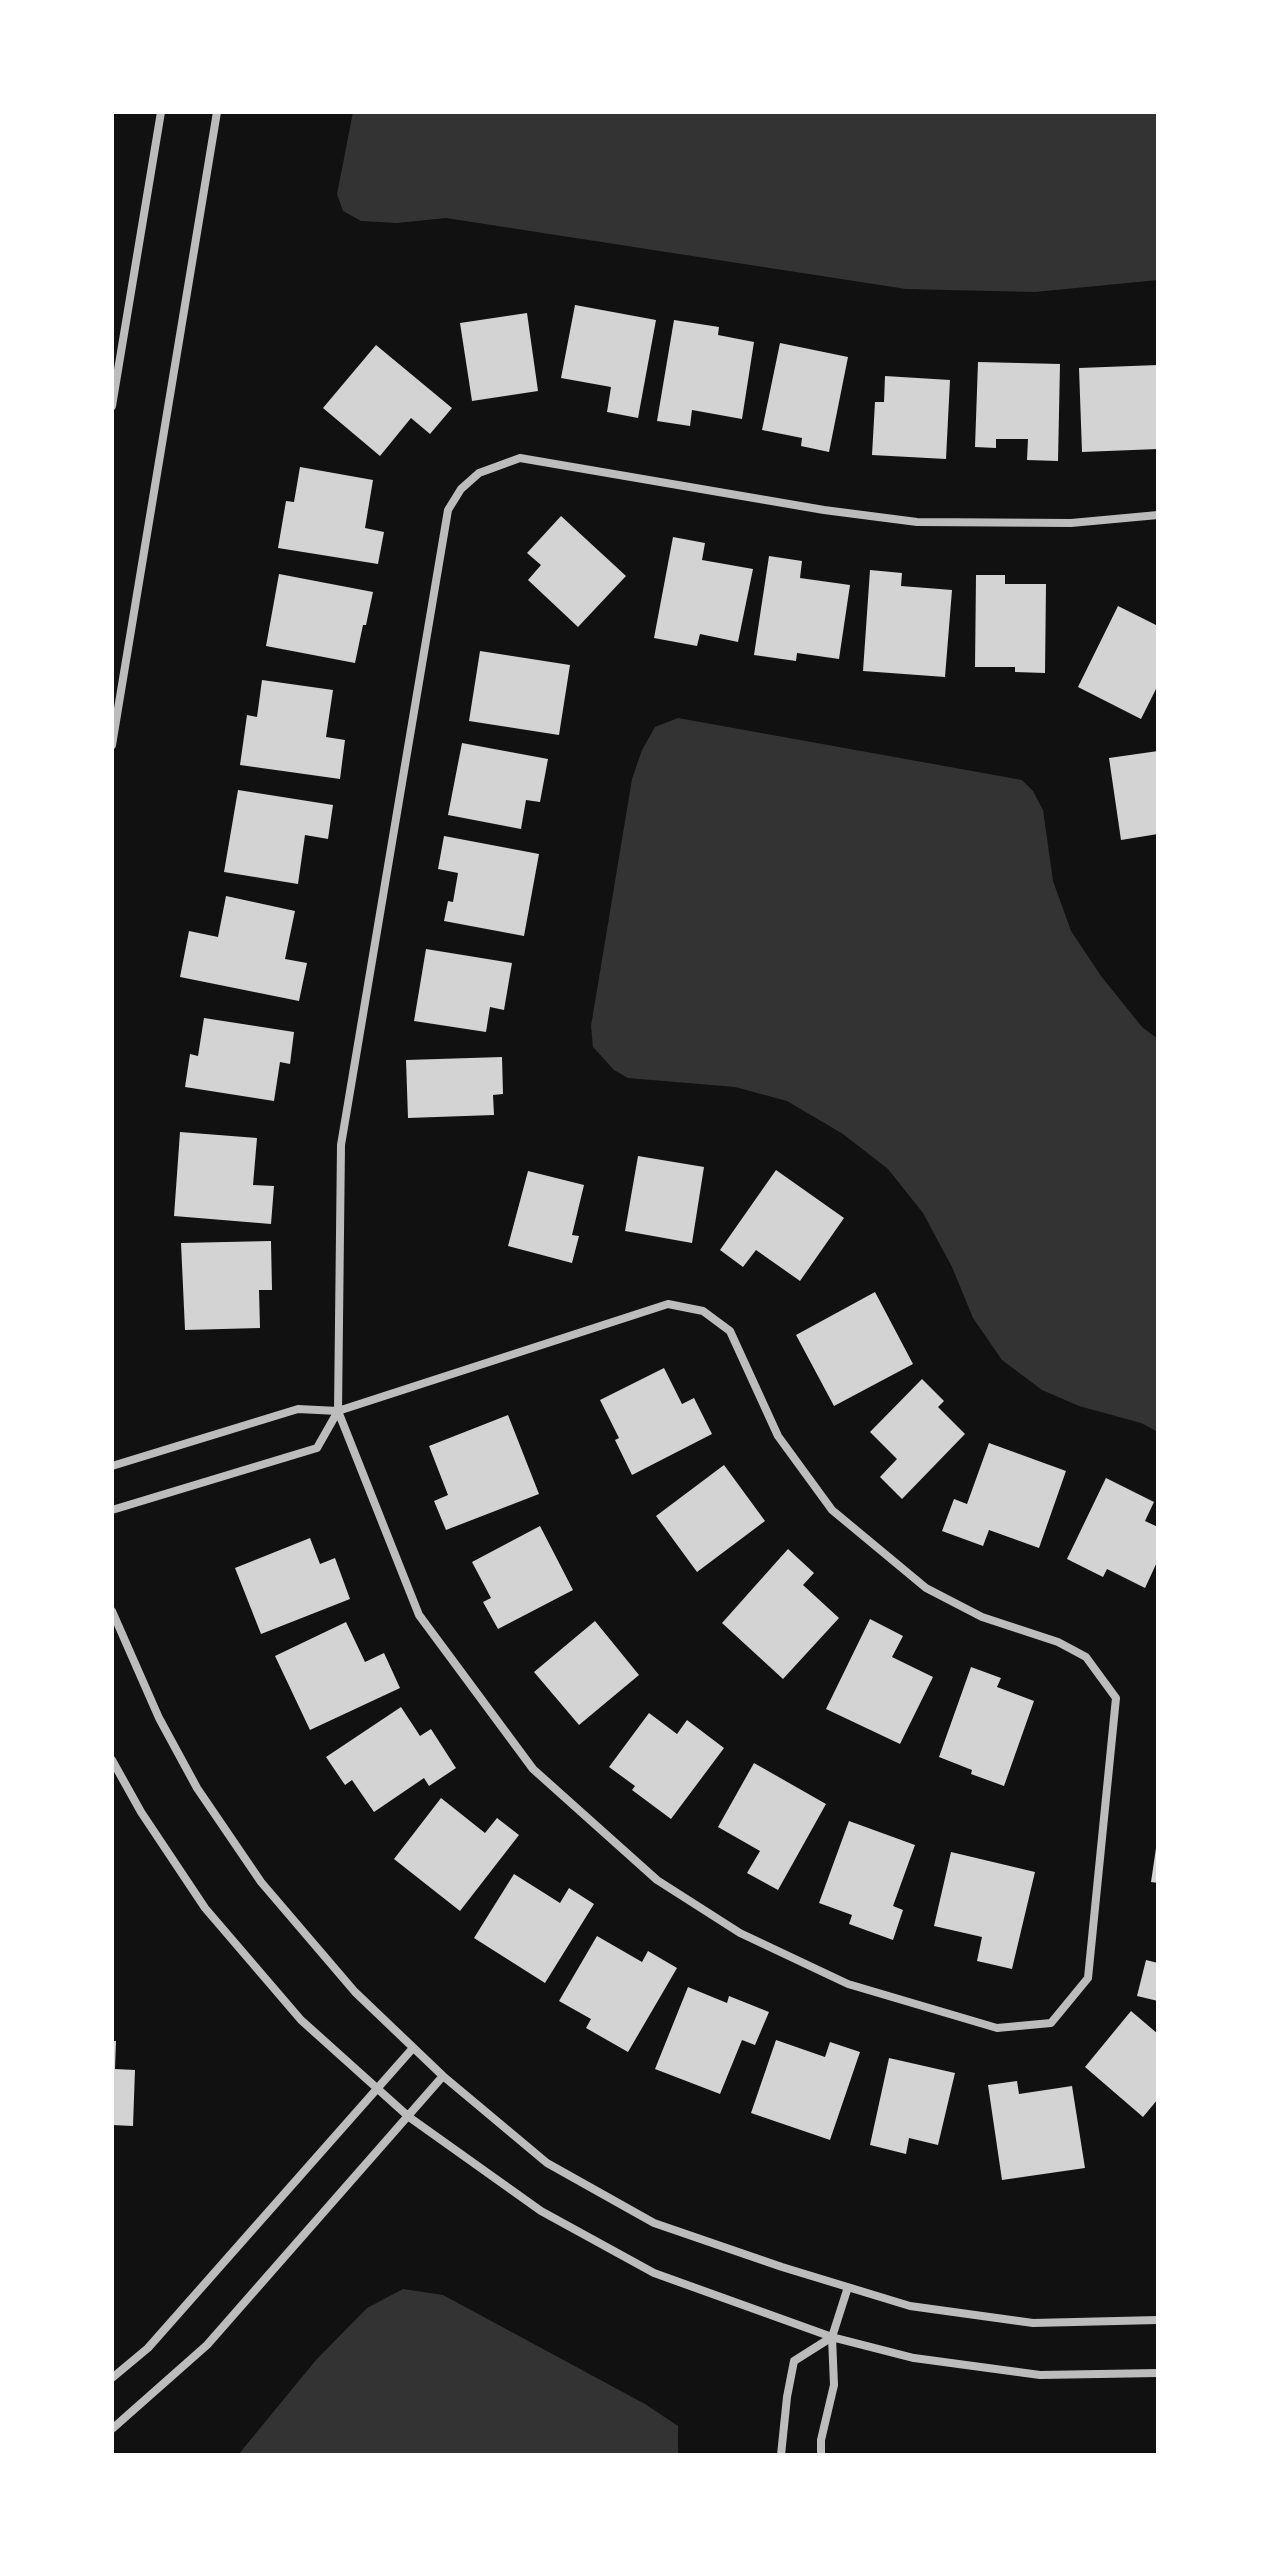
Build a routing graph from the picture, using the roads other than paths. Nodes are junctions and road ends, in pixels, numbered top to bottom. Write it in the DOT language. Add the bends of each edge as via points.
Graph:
graph roads {
  1 [pos="161,112"];
  2 [pos="217,112"];
  3 [pos="112,406"];
  4 [pos="1158,515"];
  5 [pos="112,745"];
  6 [pos="338,1411"];
  7 [pos="112,1466"];
  8 [pos="112,1510"];
  9 [pos="112,1611"];
  10 [pos="112,1760"];
  11 [pos="413,2048"];
  12 [pos="443,2076"];
  13 [pos="377,2089"];
  14 [pos="409,2117"];
  15 [pos="848,2287"];
  16 [pos="1158,2320"];
  17 [pos="832,2337"];
  18 [pos="1158,2373"];
  19 [pos="112,2378"];
  20 [pos="112,2429"];
  21 [pos="781,2455"];
  22 [pos="821,2455"];
  1 -- 3 [label="street"];
  2 -- 5 [label="street"];
  4 -- 6 [label="street" via="1071,523 917,522 520,458 479,473 461,489 448,510 341,1145"];
  6 -- 6 [label="street" via="419,1615 533,1769 657,1880 740,1933 848,1984 997,2028 1051,2023 1088,1978 1116,1698 1086,1657 982,1617 926,1588 832,1510 778,1436 730,1331 703,1311 668,1304"];
  6 -- 7 [label="street" via="298,1409"];
  6 -- 8 [label="street" via="317,1448"];
  9 -- 11 [label="street" via="197,1788 261,1882 355,1992"];
  10 -- 13 [label="street" via="205,1908 301,2020"];
  11 -- 12 [label="street"];
  11 -- 13 [label="street"];
  12 -- 14 [label="street"];
  12 -- 15 [label="street" via="547,2163 654,2223"];
  13 -- 14 [label="street"];
  13 -- 19 [label="street" via="148,2348"];
  14 -- 17 [label="street" via="541,2211 654,2273"];
  14 -- 20 [label="street" via="207,2345"];
  15 -- 16 [label="street" via="910,2306 1033,2323"];
  15 -- 17 [label="street"];
  17 -- 18 [label="street" via="914,2358 1040,2375"];
  17 -- 21 [label="street" via="794,2361"];
  17 -- 22 [label="street" via="834,2385"];
}
